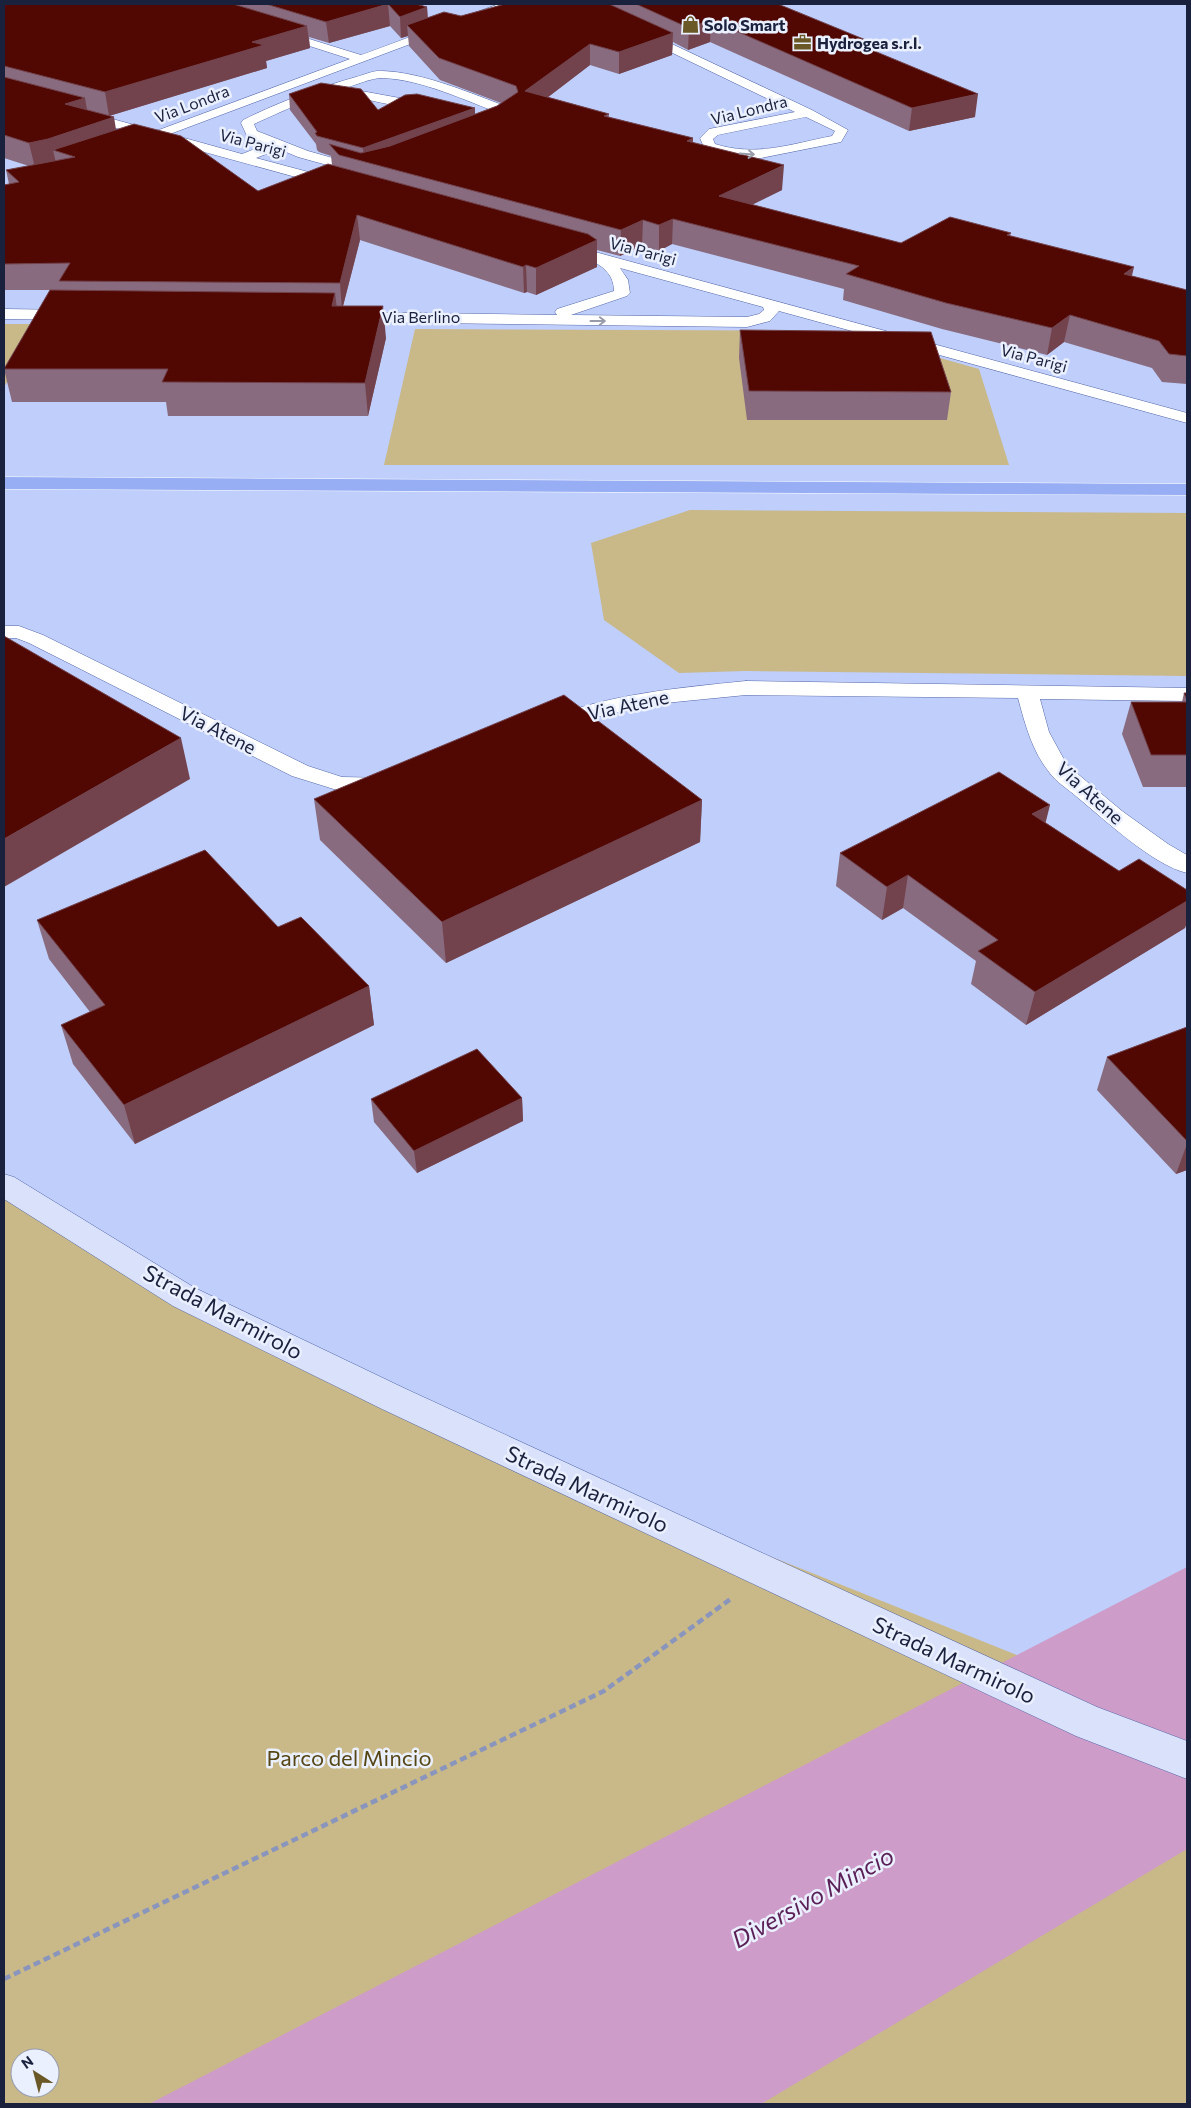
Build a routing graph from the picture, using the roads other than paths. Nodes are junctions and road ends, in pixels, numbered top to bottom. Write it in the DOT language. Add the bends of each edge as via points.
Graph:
graph roads {
  1 [pos="508,4"];
  2 [pos="579,4"];
  3 [pos="259,26"];
  4 [pos="360,58"];
  5 [pos="297,82"];
  6 [pos="331,89"];
  7 [pos="473,98"];
  8 [pos="70,111"];
  9 [pos="808,113"];
  10 [pos="485,127"];
  11 [pos="156,135"];
  12 [pos="138,141"];
  13 [pos="279,144"];
  14 [pos="244,158"];
  15 [pos="371,169"];
  16 [pos="348,187"];
  17 [pos="548,243"];
  18 [pos="586,253"];
  19 [pos="689,281"];
  20 [pos="634,288"];
  21 [pos="769,303"];
  22 [pos="4,314"];
  23 [pos="92,315"];
  24 [pos="337,316"];
  25 [pos="514,318"];
  26 [pos="637,321"];
  27 [pos="747,322"];
  28 [pos="849,325"];
  29 [pos="1187,418"];
  30 [pos="4,483"];
  31 [pos="1187,490"];
  32 [pos="4,632"];
  33 [pos="1028,693"];
  34 [pos="1187,694"];
  35 [pos="534,732"];
  36 [pos="405,779"];
  37 [pos="1187,865"];
  38 [pos="4,1185"];
  39 [pos="1187,1760"];
  1 -- 4 [label="street, Via Londra"];
  2 -- 9 [label="street, Via Londra"];
  3 -- 4 [label="street"];
  4 -- 5 [label="street, Via Londra"];
  5 -- 6 [label="street"];
  5 -- 11 [label="street, Via Londra"];
  6 -- 7 [label="street" via="427,106"];
  6 -- 7 [label="street" via="380,74 402,77"];
  6 -- 13 [label="street" via="247,123 252,133"];
  7 -- 10 [label="street" via="512,113"];
  8 -- 11 [label="street, Via Parigi"];
  9 -- 9 [label="street, Via Londra, one-way" via="714,132 706,138 710,148 756,155 836,139 842,130"];
  11 -- 12 [label="street, Via Londra"];
  11 -- 14 [label="street, Via Parigi"];
  13 -- 14 [label="street"];
  13 -- 15 [label="street" via="335,164 364,171"];
  14 -- 16 [label="street, Via Parigi"];
  17 -- 18 [label="street, Via Parigi"];
  18 -- 19 [label="street, Via Parigi"];
  18 -- 20 [label="street" via="615,268 622,285"];
  19 -- 20 [label="street"];
  19 -- 21 [label="street, Via Parigi"];
  20 -- 25 [label="street" via="573,310"];
  20 -- 26 [label="street" via="615,302 615,309"];
  21 -- 27 [label="street, Via Berlino" via="770,313"];
  21 -- 28 [label="street, Via Parigi"];
  22 -- 23 [label="street"];
  24 -- 25 [label="street, Via Berlino"];
  25 -- 26 [label="street, Via Berlino, one-way"];
  26 -- 27 [label="street, Via Berlino"];
  27 -- 28 [label="street, Via Berlino"];
  28 -- 29 [label="street, Via Parigi"];
  30 -- 31 [label="highway"];
  32 -- 36 [label="street, Via Atene" via="19,632 36,639 300,771 340,784 387,785"];
  33 -- 34 [label="street, Via Atene"];
  33 -- 35 [label="street, Via Atene" via="746,688 665,696 580,714"];
  33 -- 37 [label="street, Via Atene" via="1038,732 1058,769 1159,849"];
  38 -- 39 [label="main road, Strada Marmirolo" via="184,1297 887,1630 1089,1723"];
}
